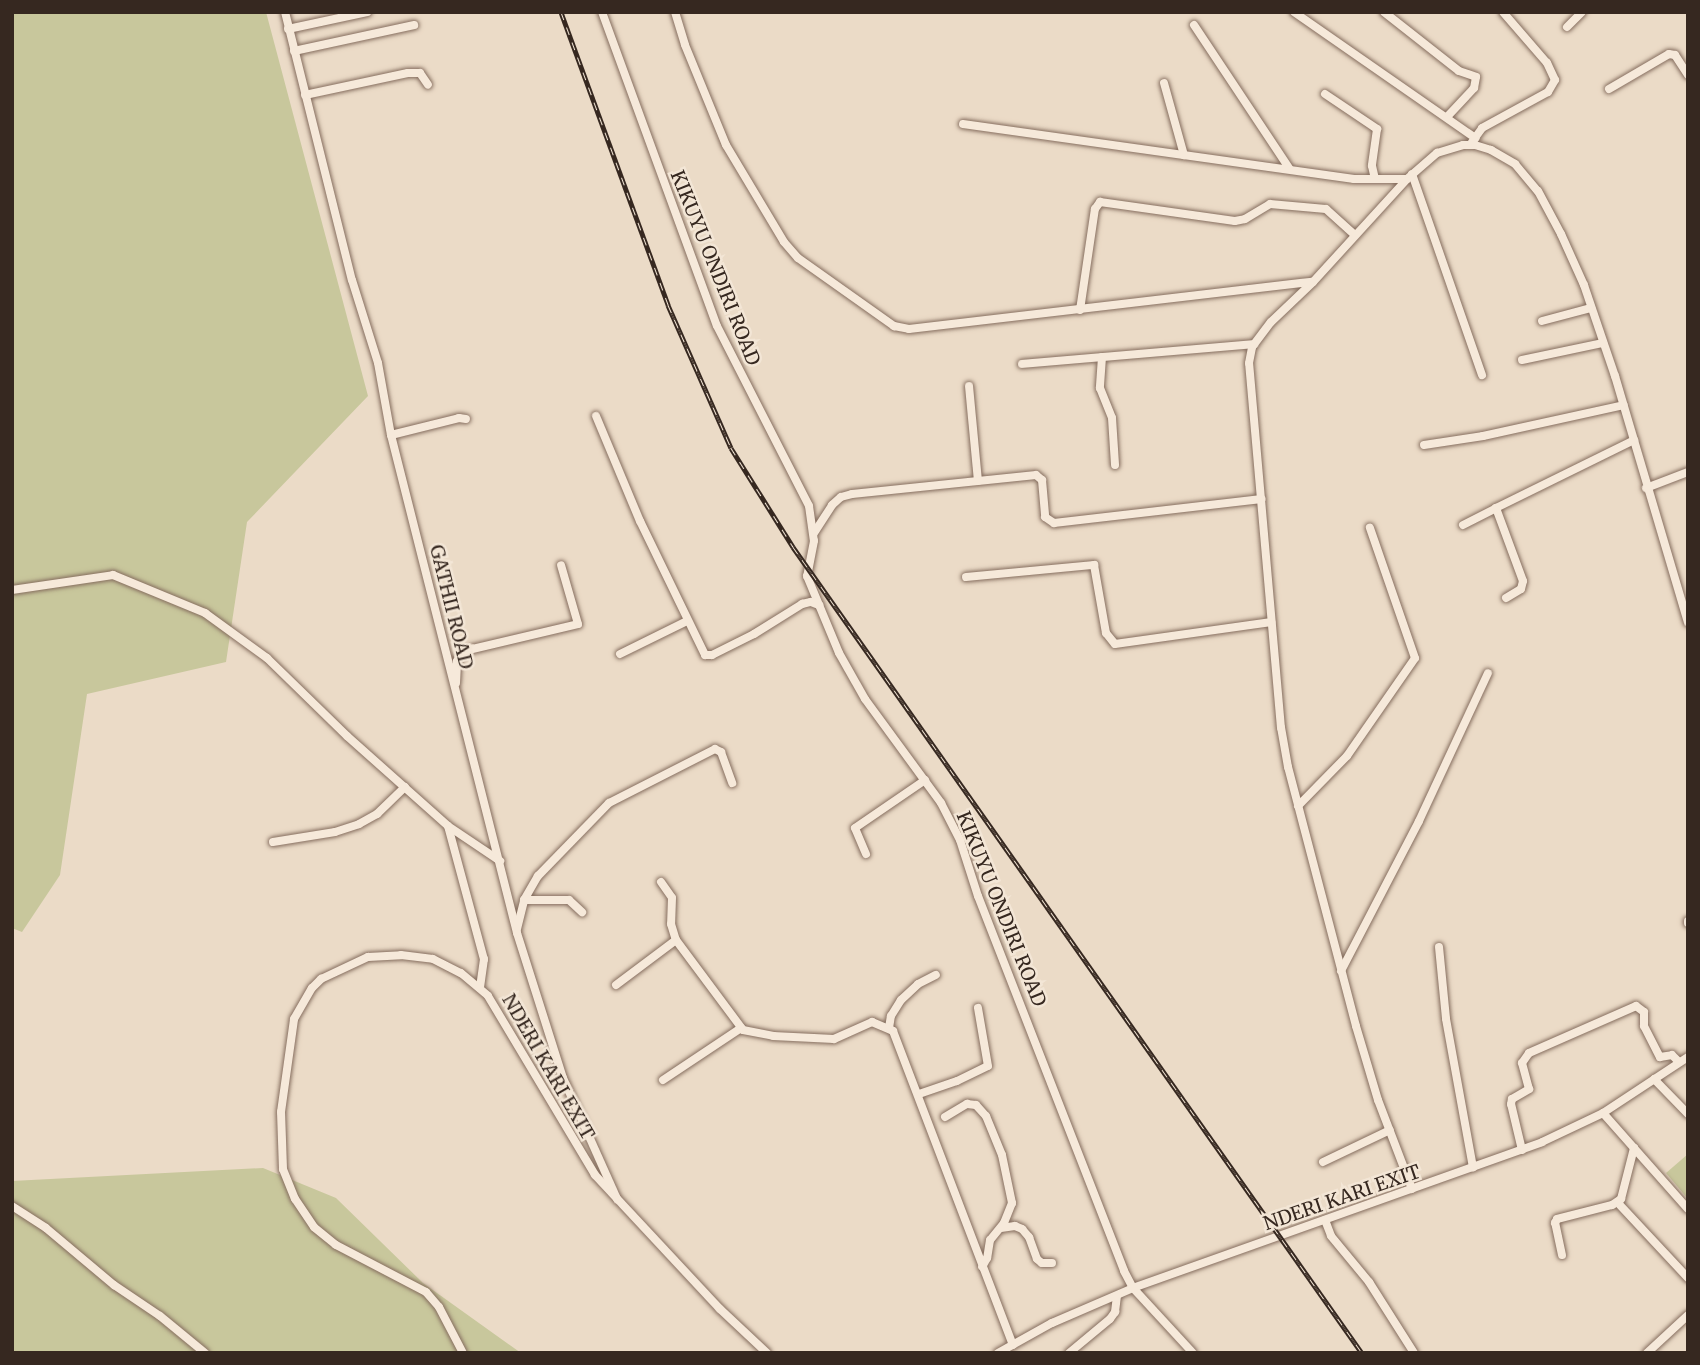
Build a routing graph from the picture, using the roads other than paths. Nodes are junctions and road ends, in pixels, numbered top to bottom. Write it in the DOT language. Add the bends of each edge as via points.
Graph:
graph roads {
  1 [pos="285,12"];
  2 [pos="367,12"];
  3 [pos="602,12"];
  4 [pos="675,12"];
  5 [pos="1294,12"];
  6 [pos="1384,12"];
  7 [pos="1503,12"];
  8 [pos="1582,12"];
  9 [pos="414,25"];
  10 [pos="1194,25"];
  11 [pos="1567,27"];
  12 [pos="288,29"];
  13 [pos="294,51"];
  14 [pos="1688,75"];
  15 [pos="1164,83"];
  16 [pos="428,85"];
  17 [pos="1609,89"];
  18 [pos="1325,94"];
  19 [pos="305,95"];
  20 [pos="1448,117"];
  21 [pos="963,124"];
  22 [pos="1472,141"];
  23 [pos="1184,155"];
  24 [pos="1289,167"];
  25 [pos="1410,177"];
  26 [pos="1375,179"];
  27 [pos="1354,234"];
  28 [pos="1313,282"];
  29 [pos="1591,308"];
  30 [pos="1080,310"];
  31 [pos="1542,321"];
  32 [pos="1603,343"];
  33 [pos="1254,344"];
  34 [pos="1102,357"];
  35 [pos="1522,360"];
  36 [pos="1022,364"];
  37 [pos="1482,375"];
  38 [pos="969,386"];
  39 [pos="1624,405"];
  40 [pos="596,416"];
  41 [pos="467,419"];
  42 [pos="391,435"];
  43 [pos="1634,440"];
  44 [pos="1424,445"];
  45 [pos="1115,465"];
  46 [pos="1688,472"];
  47 [pos="978,481"];
  48 [pos="1646,488"];
  49 [pos="1262,499"];
  50 [pos="1496,508"];
  51 [pos="1463,525"];
  52 [pos="1370,528"];
  53 [pos="814,533"];
  54 [pos="561,565"];
  55 [pos="966,577"];
  56 [pos="12,590"];
  57 [pos="1506,598"];
  58 [pos="1685,602"];
  59 [pos="819,605"];
  60 [pos="687,621"];
  61 [pos="1271,622"];
  62 [pos="1688,622"];
  63 [pos="620,654"];
  64 [pos="1489,673"];
  65 [pos="456,690"];
  66 [pos="925,780"];
  67 [pos="732,783"];
  68 [pos="405,787"];
  69 [pos="1298,806"];
  70 [pos="448,826"];
  71 [pos="273,842"];
  72 [pos="866,853"];
  73 [pos="500,861"];
  74 [pos="661,882"];
  75 [pos="524,900"];
  76 [pos="582,912"];
  77 [pos="517,933"];
  78 [pos="677,940"];
  79 [pos="1439,947"];
  80 [pos="1341,971"];
  81 [pos="936,975"];
  82 [pos="616,985"];
  83 [pos="480,988"];
  84 [pos="978,1008"];
  85 [pos="741,1028"];
  86 [pos="889,1028"];
  87 [pos="1688,1057"];
  88 [pos="1679,1062"];
  89 [pos="1654,1079"];
  90 [pos="663,1080"];
  91 [pos="919,1094"];
  92 [pos="1603,1112"];
  93 [pos="1688,1114"];
  94 [pos="945,1117"];
  95 [pos="1390,1130"];
  96 [pos="1634,1148"];
  97 [pos="1522,1150"];
  98 [pos="1324,1162"];
  99 [pos="1473,1168"];
  100 [pos="1412,1189"];
  101 [pos="617,1199"];
  102 [pos="1618,1203"];
  103 [pos="12,1206"];
  104 [pos="1688,1209"];
  105 [pos="1325,1220"];
  106 [pos="1000,1228"];
  107 [pos="1562,1255"];
  108 [pos="1052,1262"];
  109 [pos="982,1267"];
  110 [pos="1688,1278"];
  111 [pos="1133,1288"];
  112 [pos="1117,1296"];
  113 [pos="1688,1315"];
  114 [pos="1083,1343"];
  115 [pos="1013,1345"];
  116 [pos="205,1353"];
  117 [pos="463,1353"];
  118 [pos="767,1353"];
  119 [pos="998,1353"];
  120 [pos="1069,1353"];
  121 [pos="1090,1353"];
  122 [pos="1193,1353"];
  123 [pos="1414,1353"];
  124 [pos="1647,1353"];
  1 -- 12 [label="street, GATHII ROAD"];
  2 -- 12 [label="street"];
  3 -- 53 [label="street, KIKUYU ONDIRI ROAD" via="717,326 809,506"];
  4 -- 30 [label="street" via="736,164 783,242 813,269 902,329"];
  5 -- 20 [label="street"];
  6 -- 20 [label="street" via="1459,71 1476,77 1474,88"];
  7 -- 22 [label="street" via="1555,80 1548,92 1490,123"];
  8 -- 11 [label="street"];
  9 -- 13 [label="street"];
  10 -- 24 [label="street"];
  12 -- 13 [label="street, GATHII ROAD"];
  13 -- 19 [label="street, GATHII ROAD"];
  14 -- 17 [label="street" via="1675,55 1669,54"];
  15 -- 23 [label="street"];
  16 -- 19 [label="street" via="420,74 408,73"];
  18 -- 26 [label="street" via="1377,129 1372,166"];
  19 -- 42 [label="street, GATHII ROAD" via="378,363"];
  20 -- 22 [label="street"];
  21 -- 23 [label="street"];
  22 -- 25 [label="street" via="1437,153"];
  22 -- 29 [label="street" via="1527,175 1561,234"];
  23 -- 24 [label="street"];
  24 -- 26 [label="street"];
  25 -- 26 [label="street"];
  25 -- 27 [label="street"];
  25 -- 37 [label="street"];
  27 -- 28 [label="street"];
  27 -- 30 [label="street" via="1326,209 1270,204 1235,220 1100,202 1094,209"];
  28 -- 30 [label="street"];
  28 -- 33 [label="street" via="1270,322"];
  29 -- 31 [label="street"];
  29 -- 32 [label="street"];
  32 -- 35 [label="street"];
  32 -- 39 [label="street"];
  33 -- 34 [label="street"];
  33 -- 49 [label="street" via="1250,376"];
  34 -- 36 [label="street"];
  34 -- 45 [label="street" via="1101,388 1112,418"];
  38 -- 47 [label="street"];
  39 -- 43 [label="street"];
  39 -- 44 [label="street"];
  40 -- 60 [label="street"];
  41 -- 42 [label="street"];
  42 -- 65 [label="street, GATHII ROAD"];
  43 -- 48 [label="street"];
  43 -- 50 [label="street"];
  46 -- 48 [label="street"];
  47 -- 49 [label="street" via="1040,475 1045,517 1054,523"];
  47 -- 53 [label="street" via="841,497"];
  48 -- 58 [label="street"];
  49 -- 61 [label="street"];
  50 -- 51 [label="street"];
  50 -- 57 [label="street" via="1523,581 1521,589"];
  52 -- 69 [label="street" via="1415,658 1348,756"];
  53 -- 59 [label="street, KIKUYU ONDIRI ROAD" via="807,576"];
  54 -- 65 [label="street" via="578,624 464,651 457,661"];
  55 -- 61 [label="street" via="1094,565 1106,633 1115,644"];
  56 -- 68 [label="street" via="113,575 196,608 253,646"];
  58 -- 62 [label="street"];
  59 -- 60 [label="street" via="802,604 708,656"];
  59 -- 66 [label="street, KIKUYU ONDIRI ROAD" via="861,692"];
  60 -- 63 [label="street"];
  61 -- 69 [label="street" via="1281,728"];
  64 -- 80 [label="street"];
  65 -- 73 [label="street, GATHII ROAD"];
  66 -- 72 [label="street" via="855,828"];
  66 -- 111 [label="street, KIKUYU ONDIRI ROAD" via="960,840 978,897"];
  67 -- 75 [label="street" via="721,752 715,749 625,794 598,811 538,876"];
  68 -- 70 [label="street"];
  68 -- 71 [label="street" via="359,824"];
  69 -- 80 [label="street"];
  70 -- 73 [label="street"];
  70 -- 83 [label="street" via="484,959"];
  73 -- 77 [label="street, GATHII ROAD"];
  74 -- 78 [label="street" via="672,898 671,924"];
  75 -- 76 [label="street" via="569,900"];
  75 -- 77 [label="street"];
  77 -- 101 [label="street, GATHII ROAD" via="563,1078"];
  78 -- 82 [label="street"];
  78 -- 85 [label="street"];
  79 -- 99 [label="street" via="1446,1019"];
  80 -- 95 [label="street"];
  81 -- 86 [label="street" via="901,1000"];
  83 -- 101 [label="street, NDERI KARI EXIT" via="505,1020 584,1160"];
  83 -- 117 [label="street, NDERI KARI EXIT" via="442,963 401,955 368,957 321,979 298,1011 291,1030 280,1133 287,1182 303,1214 336,1245 426,1292"];
  84 -- 91 [label="street" via="988,1066"];
  85 -- 86 [label="street" via="774,1036 834,1039 872,1022"];
  85 -- 90 [label="street"];
  86 -- 91 [label="street"];
  87 -- 88 [label="street, NDERI KARI EXIT"];
  88 -- 89 [label="street, NDERI KARI EXIT"];
  88 -- 97 [label="street" via="1672,1055 1660,1057 1644,1026 1644,1012 1636,1006 1529,1054 1522,1063 1529,1089 1511,1101"];
  89 -- 92 [label="street, NDERI KARI EXIT"];
  89 -- 93 [label="street"];
  91 -- 109 [label="street"];
  92 -- 96 [label="street"];
  92 -- 97 [label="street, NDERI KARI EXIT"];
  94 -- 106 [label="street" via="967,1104 976,1105 986,1116 1012,1197"];
  95 -- 98 [label="street"];
  95 -- 100 [label="street"];
  96 -- 102 [label="street"];
  96 -- 104 [label="street"];
  97 -- 99 [label="street, NDERI KARI EXIT"];
  99 -- 100 [label="street, NDERI KARI EXIT"];
  100 -- 105 [label="street, NDERI KARI EXIT"];
  101 -- 118 [label="street, NDERI KARI EXIT"];
  102 -- 107 [label="street" via="1558,1219 1554,1230"];
  102 -- 110 [label="street"];
  103 -- 116 [label="street"];
  105 -- 111 [label="street, NDERI KARI EXIT"];
  105 -- 123 [label="street" via="1331,1236 1369,1282"];
  106 -- 108 [label="street" via="1022,1229 1037,1259"];
  106 -- 109 [label="street" via="990,1240"];
  109 -- 115 [label="street"];
  111 -- 112 [label="street, NDERI KARI EXIT"];
  111 -- 122 [label="street, KIKUYU ONDIRI ROAD"];
  112 -- 114 [label="street" via="1110,1320"];
  112 -- 115 [label="street, NDERI KARI EXIT"];
  113 -- 124 [label="street"];
  114 -- 120 [label="street"];
  114 -- 121 [label="street"];
  115 -- 119 [label="street, NDERI KARI EXIT"];
}
